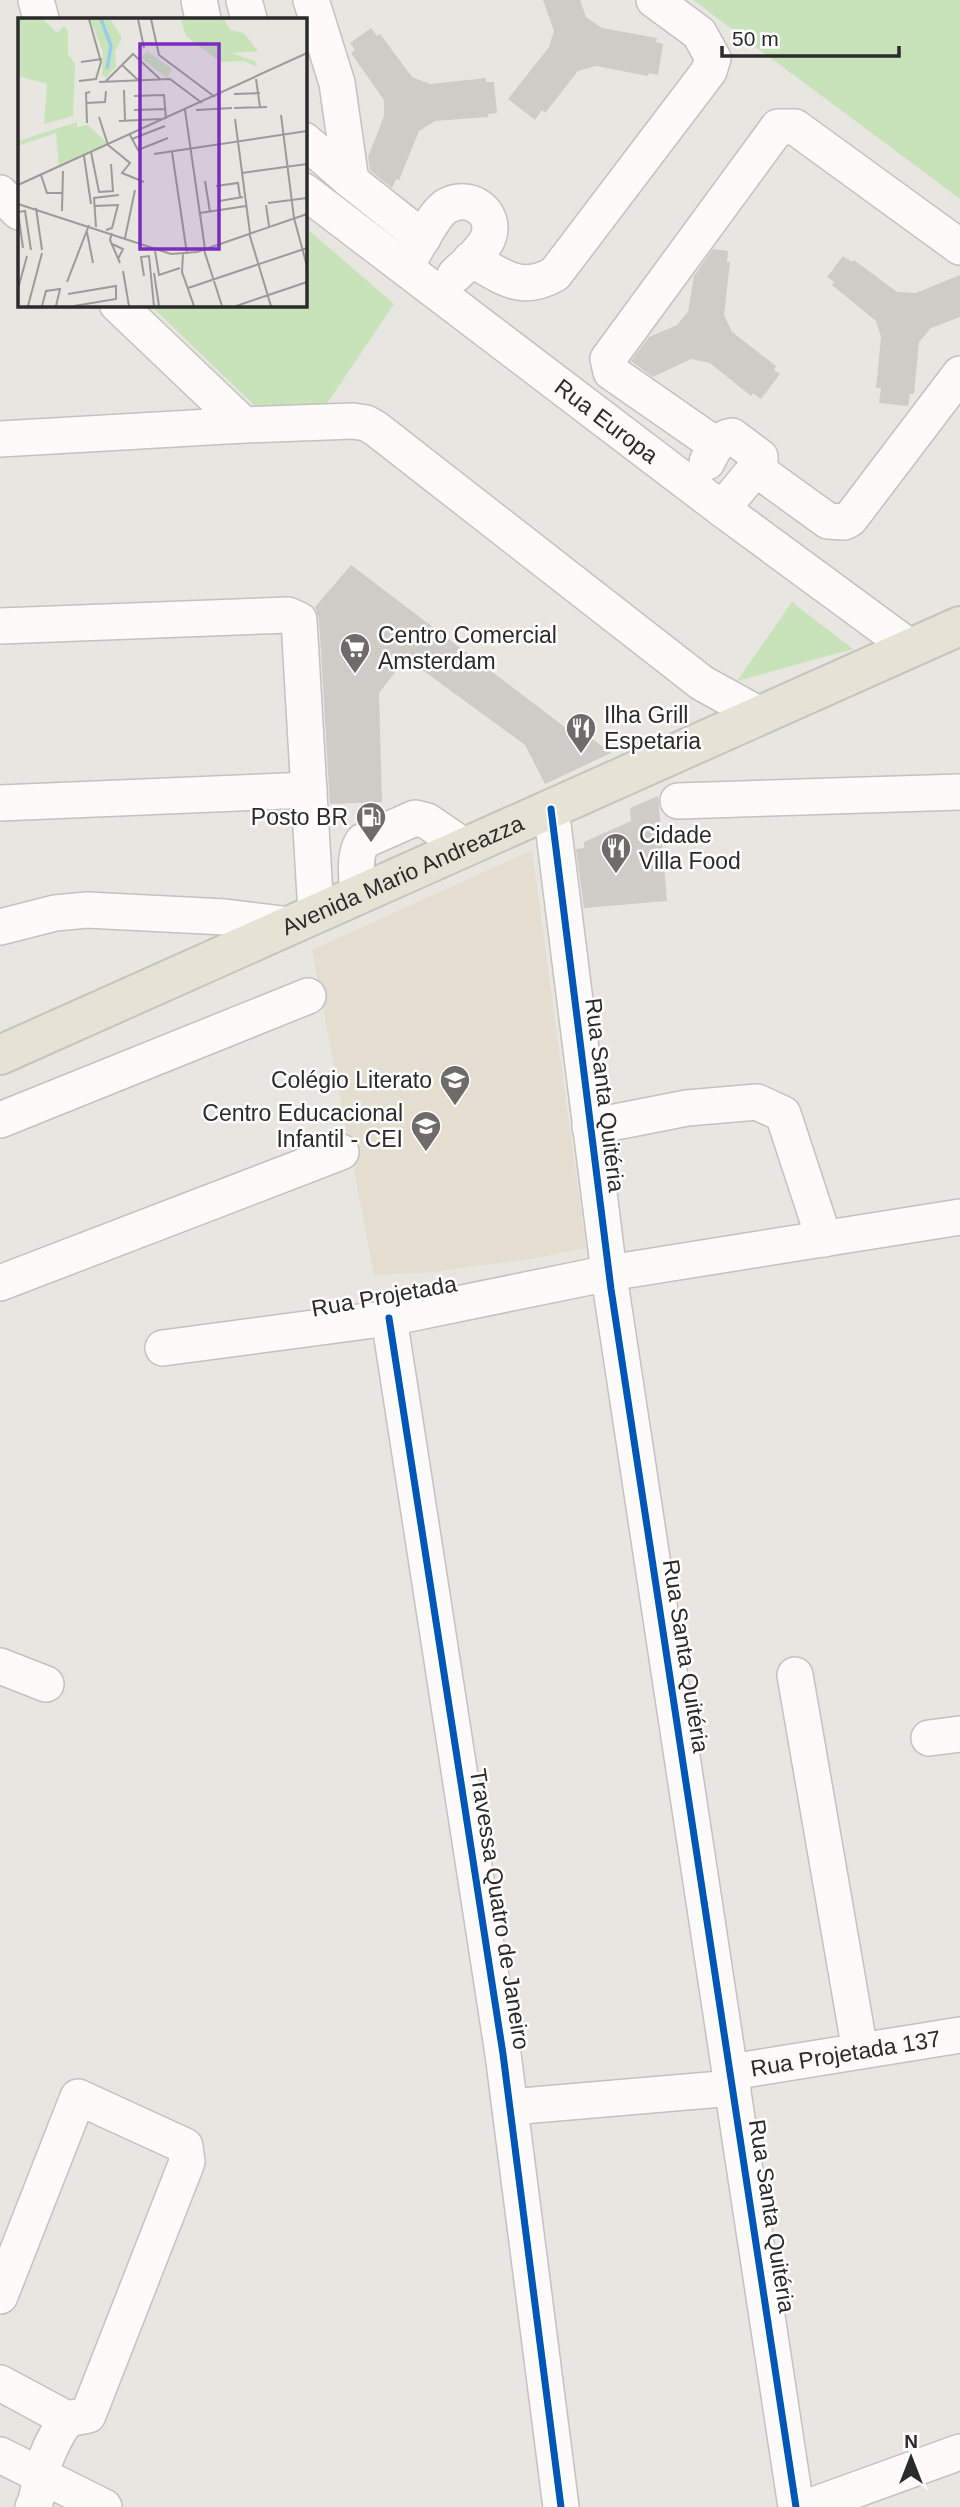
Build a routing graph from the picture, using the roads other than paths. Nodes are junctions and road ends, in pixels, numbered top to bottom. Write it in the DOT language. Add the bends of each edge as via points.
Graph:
graph roads {
  1 [pos="36,0"];
  2 [pos="199,0"];
  3 [pos="244,0"];
  4 [pos="311,0"];
  5 [pos="654,0"];
  6 [pos="41,18"];
  7 [pos="203,18"];
  8 [pos="249,18"];
  9 [pos="306,142"];
  10 [pos="351,181"];
  11 [pos="306,192"];
  12 [pos="0,194"];
  13 [pos="18,211"];
  14 [pos="960,247"];
  15 [pos="415,251"];
  16 [pos="454,276"];
  17 [pos="119,306"];
  18 [pos="960,374"];
  19 [pos="244,425"];
  20 [pos="0,439"];
  21 [pos="704,466"];
  22 [pos="739,489"];
  23 [pos="0,626"];
  24 [pos="960,626"];
  25 [pos="911,648"];
  26 [pos="760,715"];
  27 [pos="309,790"];
  28 [pos="960,792"];
  29 [pos="678,801"];
  30 [pos="0,803"];
  31 [pos="551,808"];
  32 [pos="303,920"];
  33 [pos="0,927"];
  34 [pos="308,996"];
  35 [pos="0,1055"];
  36 [pos="0,1120"];
  37 [pos="590,1127"];
  38 [pos="341,1153"];
  39 [pos="960,1217"];
  40 [pos="824,1238"];
  41 [pos="609,1273"];
  42 [pos="0,1283"];
  43 [pos="389,1318"];
  44 [pos="163,1349"];
  45 [pos="0,1666"];
  46 [pos="795,1675"];
  47 [pos="46,1684"];
  48 [pos="960,2035"];
  49 [pos="860,2051"];
  50 [pos="732,2080"];
  51 [pos="510,2107"];
  52 [pos="0,2296"];
  53 [pos="0,2383"];
  54 [pos="67,2418"];
  55 [pos="960,2452"];
  56 [pos="18,2477"];
  57 [pos="104,2507"];
  58 [pos="561,2507"];
  59 [pos="796,2507"];
  60 [pos="808,2507"];
  1 -- 6 [label="street"];
  2 -- 7 [label="street"];
  3 -- 8 [label="street"];
  4 -- 10 [label="street" via="337,83"];
  5 -- 16 [label="street" via="699,33 713,58 709,71 555,274 528,285"];
  9 -- 10 [label="street"];
  10 -- 15 [label="street"];
  11 -- 15 [label="street, Rua Europa"];
  12 -- 13 [label="street"];
  14 -- 21 [label="street" via="795,127 778,127 608,359 611,372"];
  15 -- 16 [label="street, Rua Europa"];
  15 -- 16 [label="street" via="446,206 472,203 481,207 490,228 486,243"];
  16 -- 21 [label="street, Rua Europa"];
  17 -- 19 [label="street"];
  18 -- 22 [label="street" via="850,519 828,521"];
  19 -- 20 [label="street"];
  19 -- 26 [label="street" via="353,421 375,428 702,682"];
  21 -- 22 [label="street, Rua Europa"];
  21 -- 22 [label="street" via="724,437 732,436 760,457"];
  22 -- 25 [label="street, Rua Europa"];
  23 -- 27 [label="street" via="295,617 299,620"];
  24 -- 25 [label="main road, Avenida Mario Andreazza"];
  25 -- 26 [label="main road, Avenida Mario Andreazza"];
  26 -- 31 [label="main road, Avenida Mario Andreazza"];
  27 -- 30 [label="street"];
  27 -- 32 [label="street"];
  28 -- 29 [label="street"];
  31 -- 32 [label="main road, Avenida Mario Andreazza"];
  31 -- 37 [label="street, Rua Santa Quitéria"];
  32 -- 33 [label="street" via="87,910"];
  32 -- 35 [label="main road, Avenida Mario Andreazza"];
  34 -- 36 [label="street"];
  37 -- 40 [label="street" via="687,1108 757,1102 783,1114"];
  37 -- 41 [label="street, Rua Santa Quitéria"];
  38 -- 42 [label="street"];
  39 -- 40 [label="street, Rua Projetada"];
  40 -- 41 [label="street, Rua Projetada"];
  41 -- 43 [label="street, Rua Projetada"];
  41 -- 50 [label="street, Rua Santa Quitéria"];
  43 -- 44 [label="street, Rua Projetada"];
  43 -- 51 [label="street, Travessa Quatro de Janeiro"];
  45 -- 47 [label="street"];
  46 -- 49 [label="street"];
  48 -- 49 [label="street, Rua Projetada 137"];
  49 -- 50 [label="street, Rua Projetada 137"];
  50 -- 51 [label="street, Rua Projetada 137"];
  50 -- 59 [label="street, Rua Santa Quitéria"];
  51 -- 58 [label="street, Travessa Quatro de Janeiro"];
  52 -- 54 [label="street" via="78,2097 185,2146 187,2162 88,2416"];
  53 -- 54 [label="street"];
  54 -- 56 [label="street"];
  55 -- 60 [label="street"];
  56 -- 57 [label="street"];
}
